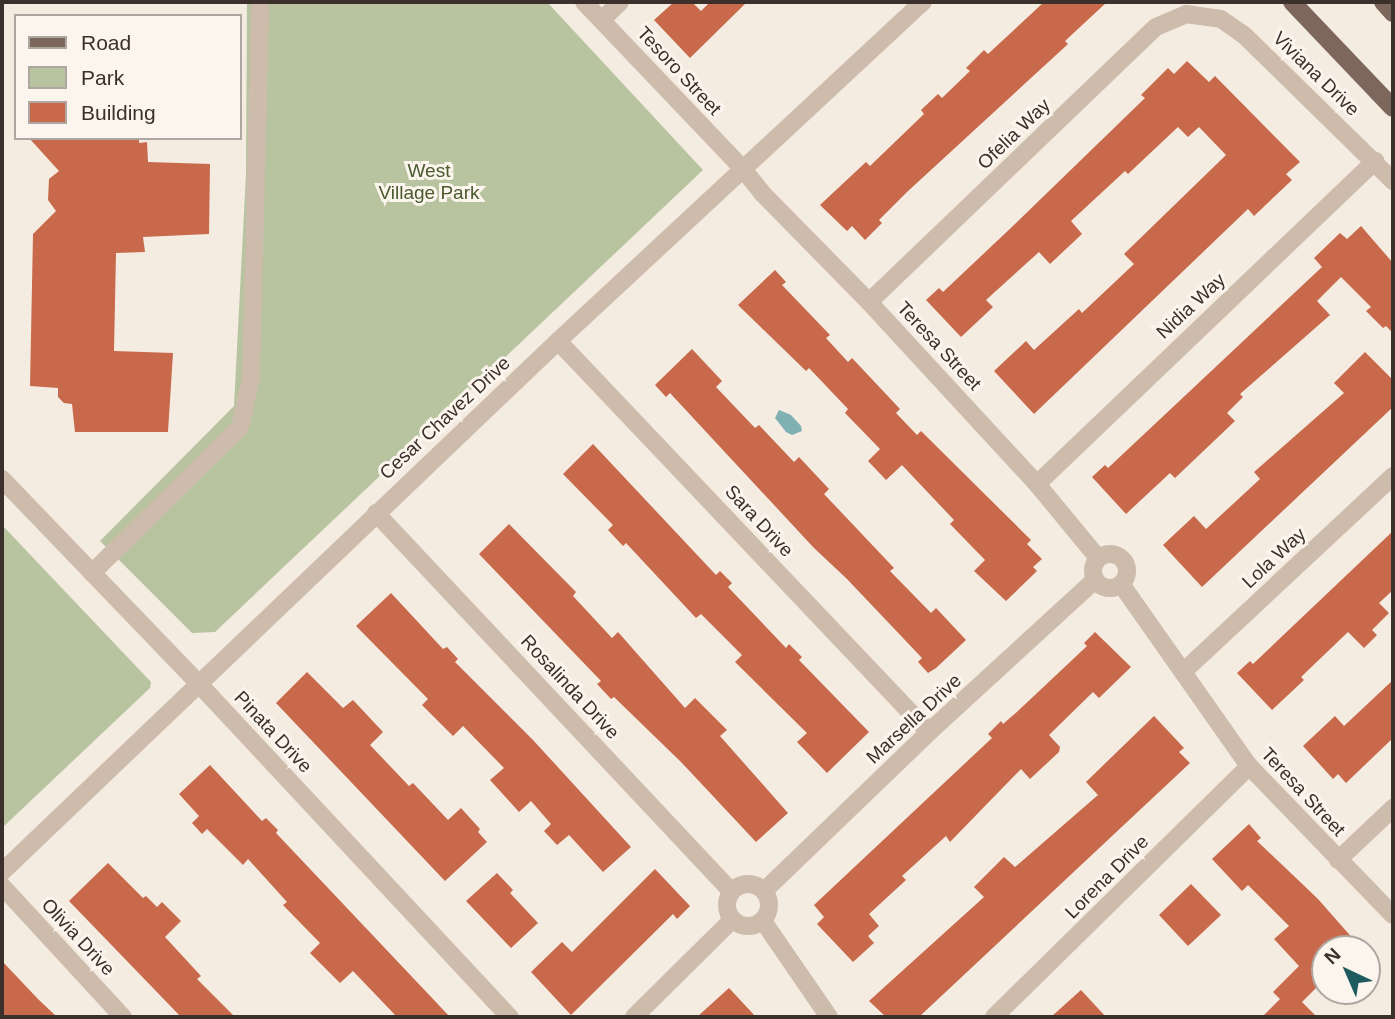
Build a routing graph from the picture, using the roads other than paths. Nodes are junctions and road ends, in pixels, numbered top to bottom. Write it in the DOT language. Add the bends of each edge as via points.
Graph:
graph roads {
  1 [pos="260,2"];
  2 [pos="584,2"];
  3 [pos="620,2"];
  4 [pos="923,2"];
  5 [pos="1292,2"];
  6 [pos="1383,2"];
  7 [pos="1393,13"];
  8 [pos="1199,14"];
  9 [pos="602,20"];
  10 [pos="1393,108"];
  11 [pos="1375,161"];
  12 [pos="743,168"];
  13 [pos="1393,181"];
  14 [pos="869,302"];
  15 [pos="558,341"];
  16 [pos="1393,476"];
  17 [pos="2,479"];
  18 [pos="1037,484"];
  19 [pos="376,513"];
  20 [pos="1098,558"];
  21 [pos="92,573"];
  22 [pos="1095,580"];
  23 [pos="1121,584"];
  24 [pos="1184,671"];
  25 [pos="199,684"];
  26 [pos="929,732"];
  27 [pos="1249,766"];
  28 [pos="1393,808"];
  29 [pos="1338,860"];
  30 [pos="2,872"];
  31 [pos="2,886"];
  32 [pos="731,891"];
  33 [pos="764,891"];
  34 [pos="1393,915"];
  35 [pos="732,920"];
  36 [pos="763,921"];
  37 [pos="123,1017"];
  38 [pos="510,1017"];
  39 [pos="634,1017"];
  40 [pos="829,1017"];
  41 [pos="994,1017"];
  1 -- 21 [label="street" via="251,379 240,427"];
  2 -- 9 [label="street, Tesoro Street"];
  3 -- 9 [label="street"];
  4 -- 12 [label="street, Cesar Chavez Drive"];
  5 -- 10 [label="main road"];
  6 -- 7 [label="main road"];
  8 -- 11 [label="street, Viviana Drive" via="1221,19 1244,35"];
  8 -- 14 [label="street, Ofelia Way" via="1172,18 1156,27"];
  9 -- 12 [label="street, Tesoro Street"];
  11 -- 13 [label="street, Viviana Drive"];
  11 -- 18 [label="street, Nidia Way"];
  12 -- 14 [label="street, Teresa Street"];
  12 -- 15 [label="street, Cesar Chavez Drive"];
  14 -- 18 [label="street, Teresa Street"];
  15 -- 19 [label="street, Cesar Chavez Drive"];
  15 -- 26 [label="street, Sara Drive"];
  16 -- 24 [label="street, Lola Way"];
  17 -- 21 [label="street, Pinata Drive"];
  18 -- 20 [label="street, Teresa Street"];
  19 -- 25 [label="street, Cesar Chavez Drive"];
  19 -- 32 [label="street, Rosalinda Drive"];
  20 -- 22 [label="street" via="1093,567"];
  20 -- 23 [label="street" via="1109,553 1123,559 1127,572"];
  21 -- 25 [label="street, Pinata Drive"];
  22 -- 23 [label="street" via="1104,588"];
  22 -- 26 [label="street, Marsella Drive"];
  23 -- 24 [label="street, Teresa Street"];
  24 -- 27 [label="street, Teresa Street"];
  25 -- 30 [label="street, Cesar Chavez Drive"];
  25 -- 38 [label="street, Pinata Drive"];
  26 -- 33 [label="street, Marsella Drive"];
  27 -- 29 [label="street, Teresa Street"];
  27 -- 41 [label="street, Lorena Drive"];
  28 -- 29 [label="street"];
  29 -- 34 [label="street, Teresa Street"];
  31 -- 37 [label="street, Olivia Drive"];
  32 -- 33 [label="street" via="748,883"];
  32 -- 35 [label="street" via="727,911"];
  33 -- 36 [label="street" via="770,906"];
  35 -- 36 [label="street" via="741,926"];
  35 -- 39 [label="street"];
  36 -- 40 [label="street"];
}
